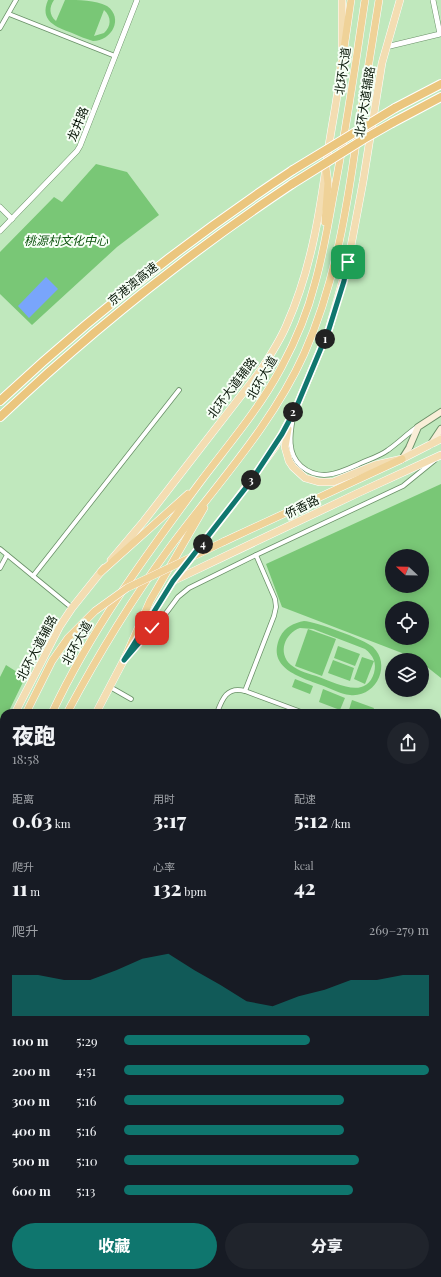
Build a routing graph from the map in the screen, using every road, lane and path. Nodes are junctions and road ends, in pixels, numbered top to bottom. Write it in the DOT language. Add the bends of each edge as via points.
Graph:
graph roads {
  1 [pos="16,0"];
  2 [pos="137,0"];
  3 [pos="342,0"];
  4 [pos="351,0"];
  5 [pos="364,0"];
  6 [pos="379,0"];
  7 [pos="383,0"];
  8 [pos="400,0"];
  9 [pos="433,0"];
  10 [pos="9,14"];
  11 [pos="0,28"];
  12 [pos="374,29"];
  13 [pos="386,47"];
  14 [pos="115,56"];
  15 [pos="341,69"];
  16 [pos="441,84"];
  17 [pos="441,97"];
  18 [pos="326,168"];
  19 [pos="0,207"];
  20 [pos="12,219"];
  21 [pos="0,231"];
  22 [pos="325,243"];
  23 [pos="179,390"];
  24 [pos="0,401"];
  25 [pos="296,408"];
  26 [pos="441,412"];
  27 [pos="0,417"];
  28 [pos="420,424"];
  29 [pos="441,430"];
  30 [pos="441,439"];
  31 [pos="431,444"];
  32 [pos="441,455"];
  33 [pos="402,459"];
  34 [pos="200,483"];
  35 [pos="216,488"];
  36 [pos="0,549"];
  37 [pos="7,555"];
  38 [pos="256,555"];
  39 [pos="0,562"];
  40 [pos="0,568"];
  41 [pos="101,572"];
  42 [pos="33,576"];
  43 [pos="173,581"];
  44 [pos="72,608"];
  45 [pos="124,660"];
  46 [pos="110,687"];
  47 [pos="245,691"];
  48 [pos="131,699"];
  49 [pos="17,709"];
  50 [pos="28,709"];
  51 [pos="54,709"];
  52 [pos="69,709"];
  53 [pos="98,709"];
  54 [pos="218,709"];
  55 [pos="293,709"];
  1 -- 10 [label="street"];
  2 -- 14 [label="street, 龙井路"];
  3 -- 15 [label="main road, 北环大道辅路"];
  4 -- 15 [label="highway"];
  5 -- 22 [label="highway, 北环大道" via="343,146"];
  6 -- 12 [label="highway, 北环大道"];
  7 -- 12 [label="highway"];
  8 -- 13 [label="main road, 北环大道辅路"];
  9 -- 13 [label="street" via="440,34"];
  10 -- 11 [label="street"];
  10 -- 14 [label="street"];
  12 -- 35 [label="highway, 北环大道" via="344,220 321,311 303,355 272,411"];
  13 -- 25 [label="main road, 北环大道辅路" via="344,281 329,329"];
  14 -- 20 [label="street, 龙井路" via="78,151"];
  15 -- 18 [label="main road, 北环大道辅路"];
  16 -- 24 [label="highway, 京港澳高速, bridge" via="395,108 293,170 208,228 136,282"];
  17 -- 27 [label="highway, 京港澳高速, bridge" via="352,146 218,235 138,295"];
  18 -- 22 [label="highway" via="328,183 324,222"];
  18 -- 41 [label="main road, 北环大道辅路" via="316,230 306,271 280,339 247,388"];
  19 -- 20 [label="street"];
  20 -- 21 [label="street, 龙井路"];
  22 -- 34 [label="highway, 北环大道" via="315,285 282,367 248,422"];
  23 -- 42 [label="street"];
  25 -- 28 [label="street" via="290,439 293,454 305,469 326,476 339,473 384,453"];
  25 -- 33 [label="main road" via="286,434 285,447 292,467 304,478 333,482 375,465"];
  25 -- 43 [label="main road, 北环大道辅路" via="264,462"];
  26 -- 28 [label="main road"];
  28 -- 33 [label="main road"];
  29 -- 31 [label="main road"];
  30 -- 31 [label="main road"];
  31 -- 33 [label="main road"];
  32 -- 38 [label="street" via="404,486"];
  32 -- 43 [label="main road, 侨香路"];
  33 -- 50 [label="highway, bridge" via="127,588 94,611 68,638 52,661"];
  34 -- 41 [label="highway"];
  34 -- 51 [label="highway, 北环大道" via="113,604 86,647"];
  35 -- 45 [label="highway" via="150,601"];
  35 -- 52 [label="highway, 北环大道" via="168,549 125,612"];
  36 -- 37 [label="street"];
  37 -- 39 [label="street"];
  37 -- 40 [label="street"];
  37 -- 42 [label="street"];
  38 -- 45 [label="street" via="183,592"];
  38 -- 47 [label="street" via="276,607"];
  41 -- 44 [label="main road, 北环大道辅路"];
  42 -- 44 [label="street"];
  43 -- 45 [label="main road, 北环大道辅路"];
  44 -- 49 [label="main road, 北环大道辅路"];
  45 -- 46 [label="main road, 北环大道辅路"];
  46 -- 48 [label="street"];
  46 -- 53 [label="main road, 北环大道辅路"];
  47 -- 54 [label="street" via="229,692"];
  47 -- 55 [label="street"];
}
